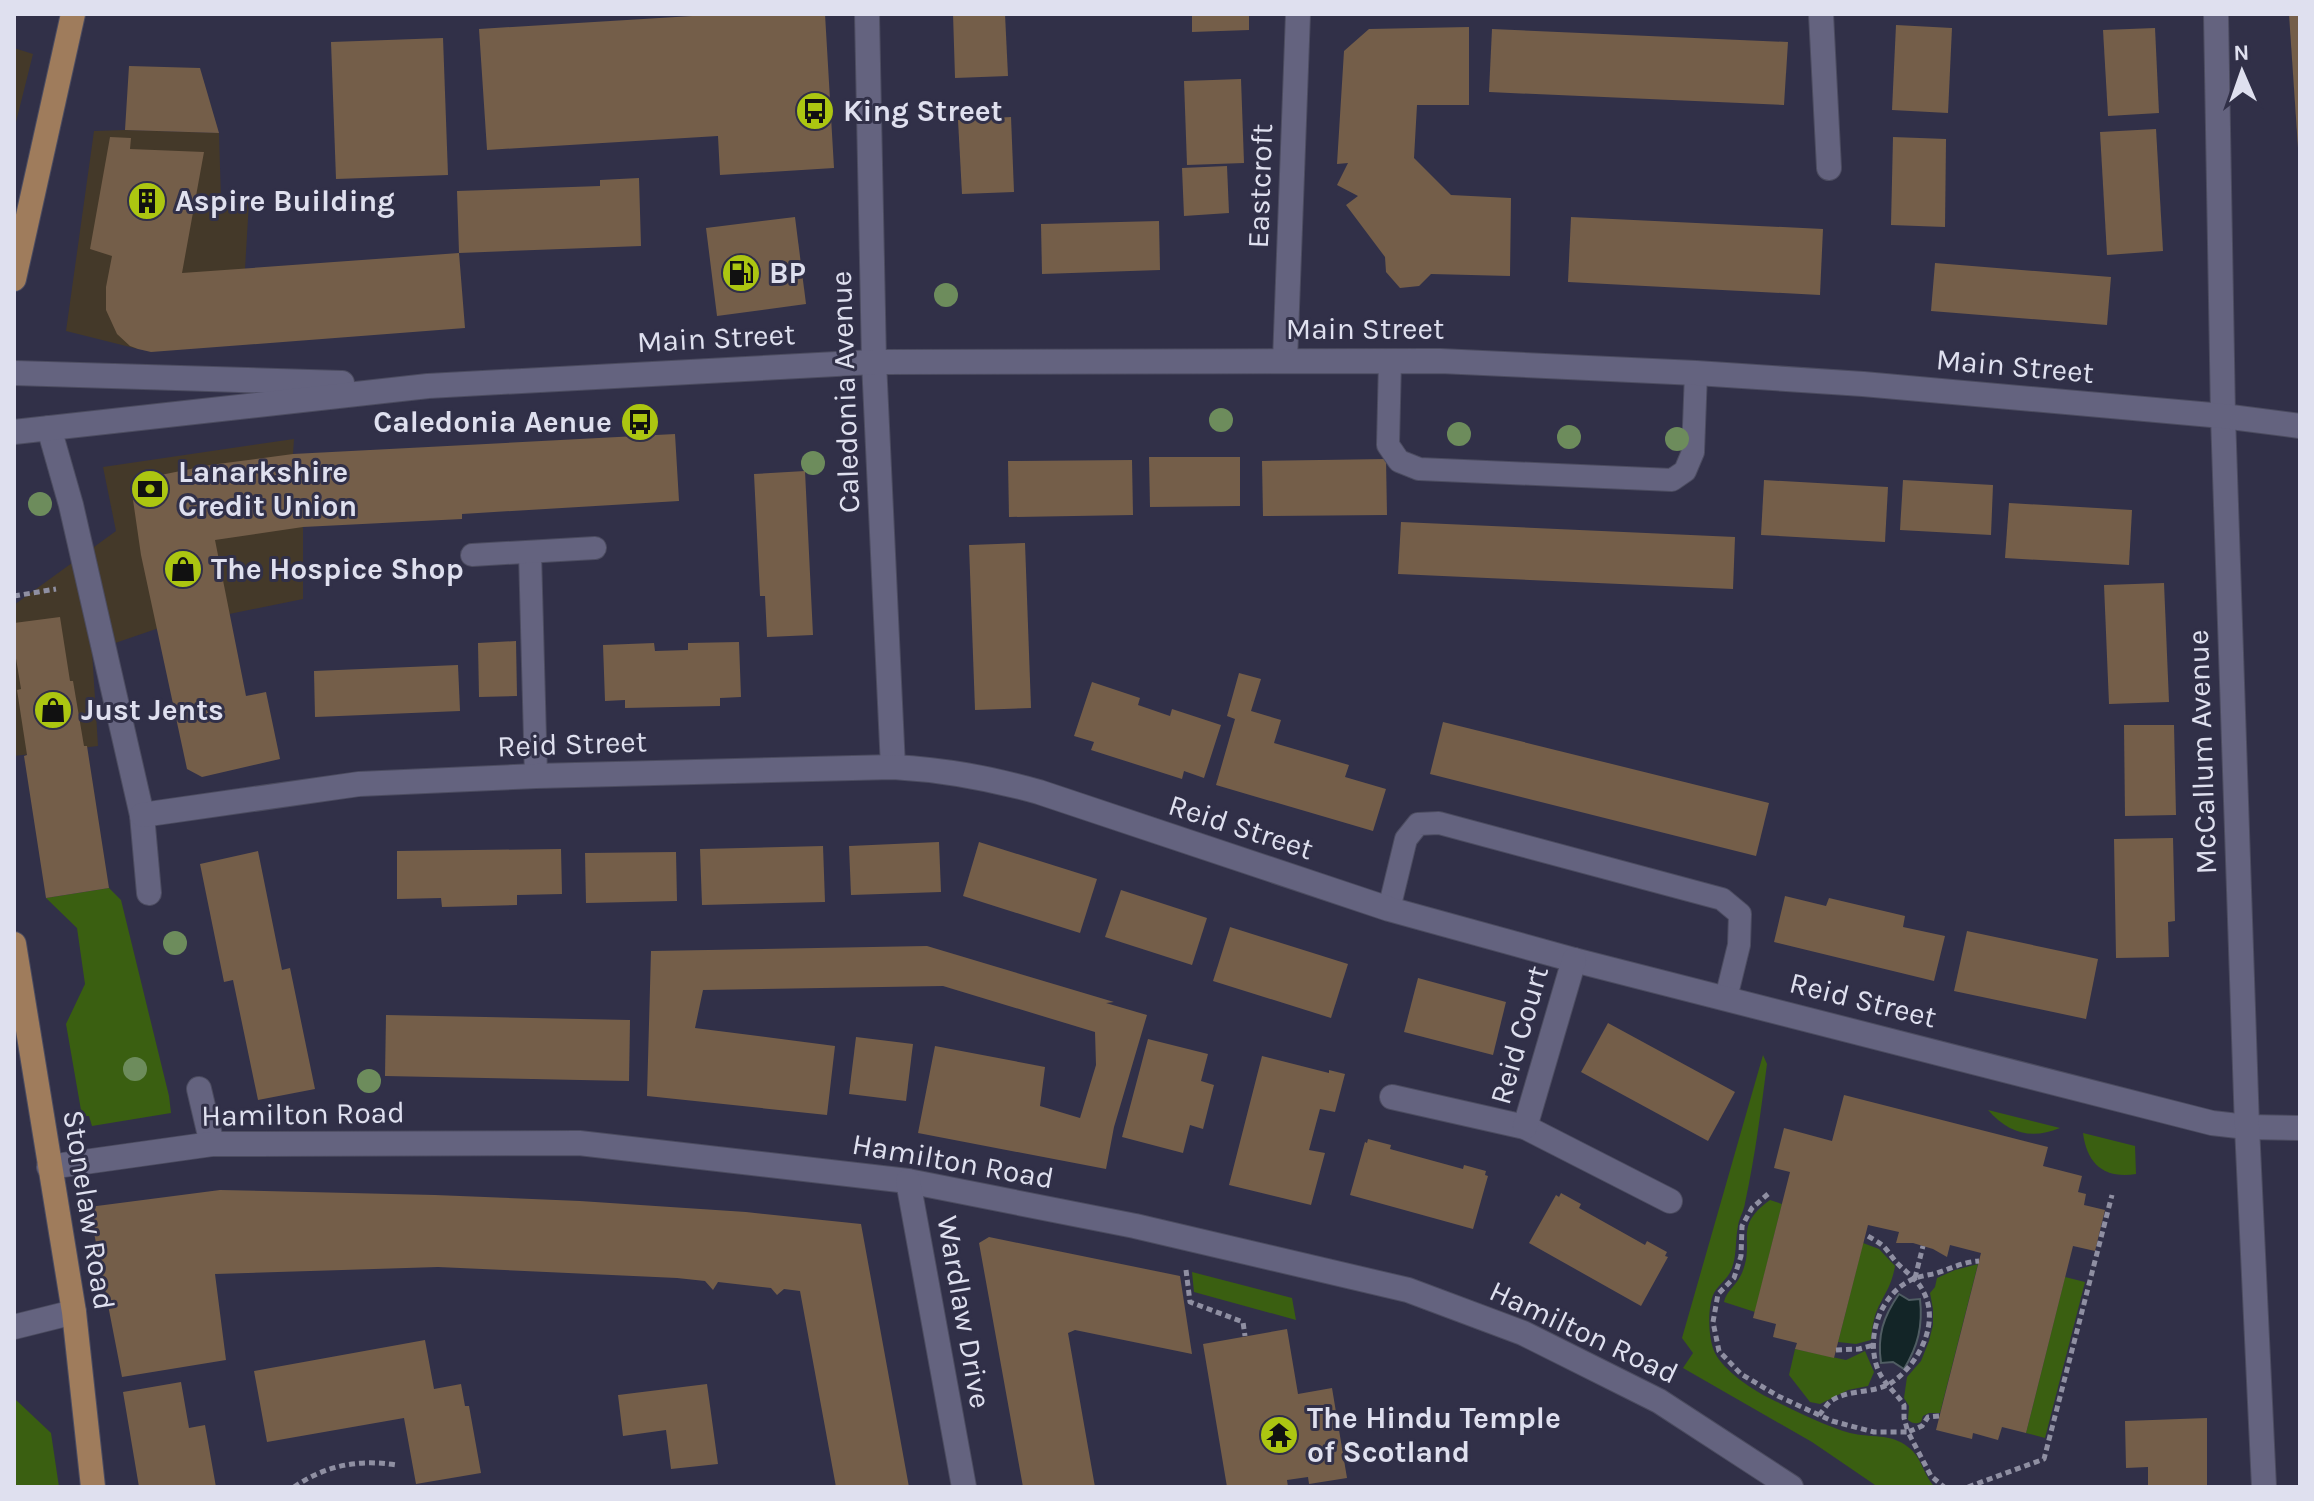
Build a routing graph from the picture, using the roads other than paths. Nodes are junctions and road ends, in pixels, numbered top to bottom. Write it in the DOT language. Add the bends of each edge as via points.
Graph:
graph roads {
  1 [pos="73,14"];
  2 [pos="867,14"];
  3 [pos="1298,14"];
  4 [pos="1821,14"];
  5 [pos="2216,14"];
  6 [pos="1829,168"];
  7 [pos="14,279"];
  8 [pos="1285,361"];
  9 [pos="1390,361"];
  10 [pos="874,362"];
  11 [pos="14,373"];
  12 [pos="1696,373"];
  13 [pos="428,386"];
  14 [pos="2223,416"];
  15 [pos="2300,426"];
  16 [pos="49,428"];
  17 [pos="14,432"];
  18 [pos="595,548"];
  19 [pos="530,553"];
  20 [pos="472,555"];
  21 [pos="893,767"];
  22 [pos="536,776"];
  23 [pos="142,815"];
  24 [pos="149,893"];
  25 [pos="1389,909"];
  26 [pos="14,944"];
  27 [pos="1574,960"];
  28 [pos="1726,998"];
  29 [pos="199,1089"];
  30 [pos="1392,1097"];
  31 [pos="1525,1127"];
  32 [pos="2247,1127"];
  33 [pos="2300,1128"];
  34 [pos="212,1144"];
  35 [pos="49,1167"];
  36 [pos="908,1181"];
  37 [pos="1670,1201"];
  38 [pos="74,1312"];
  39 [pos="14,1327"];
  40 [pos="93,1487"];
  41 [pos="964,1487"];
  42 [pos="1791,1487"];
  43 [pos="2264,1487"];
  1 -- 7 [label="main road"];
  2 -- 10 [label="street, Caledonia Avenue"];
  3 -- 8 [label="street, Eastcroft"];
  4 -- 6 [label="street"];
  5 -- 14 [label="street, McCallum Avenue"];
  8 -- 9 [label="street, Main Street"];
  8 -- 10 [label="street, Main Street"];
  9 -- 12 [label="street, Main Street"];
  9 -- 12 [label="lane" via="1388,445 1399,461 1419,469 1672,480 1685,471 1693,452"];
  10 -- 13 [label="street, Main Street"];
  10 -- 21 [label="street, Caledonia Avenue"];
  11 -- 13 [label="street, Main Street"];
  12 -- 14 [label="street, Main Street"];
  13 -- 16 [label="street, Main Street"];
  14 -- 15 [label="street, Main Street"];
  14 -- 32 [label="street, McCallum Avenue"];
  16 -- 17 [label="street, Main Street"];
  16 -- 23 [label="street"];
  18 -- 19 [label="lane"];
  19 -- 20 [label="lane"];
  19 -- 22 [label="lane"];
  21 -- 22 [label="street, Reid Street"];
  21 -- 25 [label="street, Reid Street" via="940,770 1039,792"];
  22 -- 23 [label="street, Reid Street" via="359,784"];
  23 -- 24 [label="street"];
  25 -- 27 [label="street, Reid Street"];
  25 -- 28 [label="lane" via="1406,839 1418,824 1439,823 1722,899 1740,914 1739,945"];
  26 -- 35 [label="main road, Stonelaw Road"];
  27 -- 28 [label="street, Reid Street"];
  27 -- 31 [label="street, Reid Court"];
  28 -- 32 [label="street, Reid Street" via="2212,1123"];
  29 -- 34 [label="street"];
  30 -- 31 [label="street, Reid Court"];
  31 -- 37 [label="street, Reid Court"];
  32 -- 33 [label="street, Reid Street"];
  32 -- 43 [label="street, McCallum Avenue"];
  34 -- 35 [label="street, Hamilton Road"];
  34 -- 36 [label="street, Hamilton Road" via="579,1143"];
  35 -- 38 [label="main road, Stonelaw Road"];
  36 -- 41 [label="street, Wardlaw Drive"];
  36 -- 42 [label="street, Hamilton Road" via="1135,1226 1408,1290 1523,1333 1659,1401"];
  38 -- 39 [label="street"];
  38 -- 40 [label="main road, Stonelaw Road"];
}
